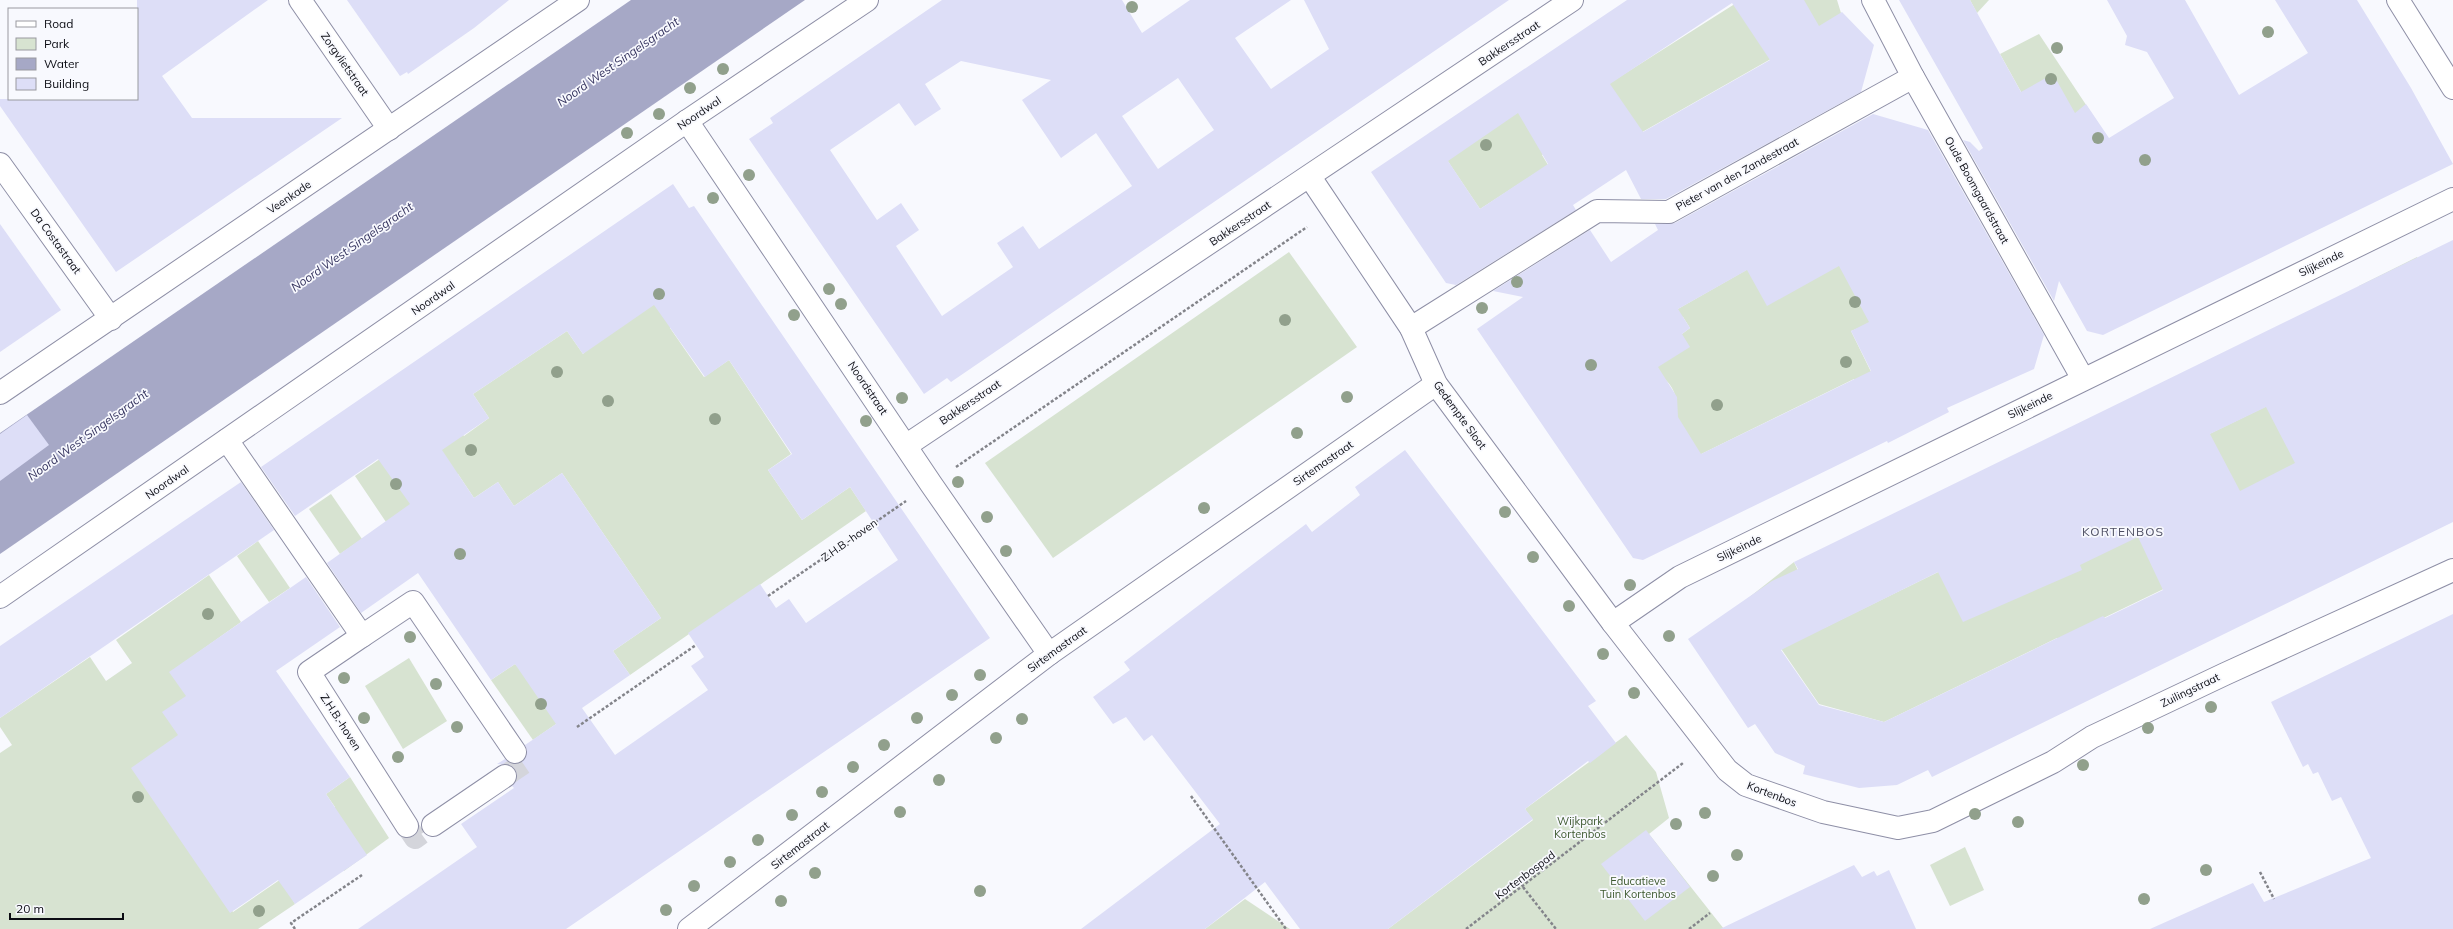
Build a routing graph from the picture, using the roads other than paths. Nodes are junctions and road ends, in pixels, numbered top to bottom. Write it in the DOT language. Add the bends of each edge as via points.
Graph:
graph roads {
  1 [pos="300,0"];
  2 [pos="578,0"];
  3 [pos="867,0"];
  4 [pos="1572,0"];
  5 [pos="1872,0"];
  6 [pos="2398,0"];
  7 [pos="1913,77"];
  8 [pos="2453,88"];
  9 [pos="688,121"];
  10 [pos="389,129"];
  11 [pos="0,164"];
  12 [pos="1310,177"];
  13 [pos="2453,199"];
  14 [pos="111,319"];
  15 [pos="1411,328"];
  16 [pos="2083,379"];
  17 [pos="1436,384"];
  18 [pos="0,394"];
  19 [pos="227,440"];
  20 [pos="907,445"];
  21 [pos="2453,570"];
  22 [pos="0,597"];
  23 [pos="1613,623"];
  24 [pos="362,636"];
  25 [pos="1049,654"];
  26 [pos="515,752"];
  27 [pos="505,776"];
  28 [pos="1933,821"];
  29 [pos="433,825"];
  30 [pos="407,826"];
  31 [pos="689,929"];
  1 -- 10 [label="street, Zorgvlietstraat"];
  2 -- 10 [label="street, Veenkade"];
  3 -- 9 [label="street, Noordwal"];
  4 -- 12 [label="street, Bakkersstraat"];
  5 -- 7 [label="street, Oude Boomgaardstraat"];
  6 -- 8 [label="street"];
  7 -- 15 [label="street, Pieter van den Zandestraat" via="1669,212 1597,211"];
  7 -- 16 [label="street, Oude Boomgaardstraat"];
  9 -- 19 [label="street, Noordwal"];
  9 -- 20 [label="street, Noordstraat"];
  10 -- 14 [label="street, Veenkade"];
  11 -- 14 [label="street, Da Costastraat"];
  12 -- 15 [label="street, Gedempte Sloot"];
  12 -- 20 [label="street, Bakkersstraat"];
  13 -- 16 [label="street, Slijkeinde"];
  14 -- 18 [label="street, Veenkade"];
  15 -- 17 [label="street, Gedempte Sloot"];
  16 -- 23 [label="street, Slijkeinde" via="1680,577"];
  17 -- 23 [label="street, Gedempte Sloot"];
  17 -- 25 [label="street, Sirtemastraat"];
  19 -- 22 [label="street, Noordwal"];
  19 -- 24 [label="street"];
  20 -- 25 [label="street, Noordstraat" via="931,484"];
  21 -- 28 [label="street, Zuilingstraat" via="2099,734 2053,762"];
  23 -- 28 [label="street, Kortenbos" via="1707,746 1728,770 1746,785 1823,812 1898,828"];
  24 -- 26 [label="street, Z.H.B.-hoven" via="413,602"];
  24 -- 30 [label="street, Z.H.B.-hoven" via="309,672"];
  25 -- 31 [label="street, Sirtemastraat"];
  27 -- 29 [label="street"];
}
